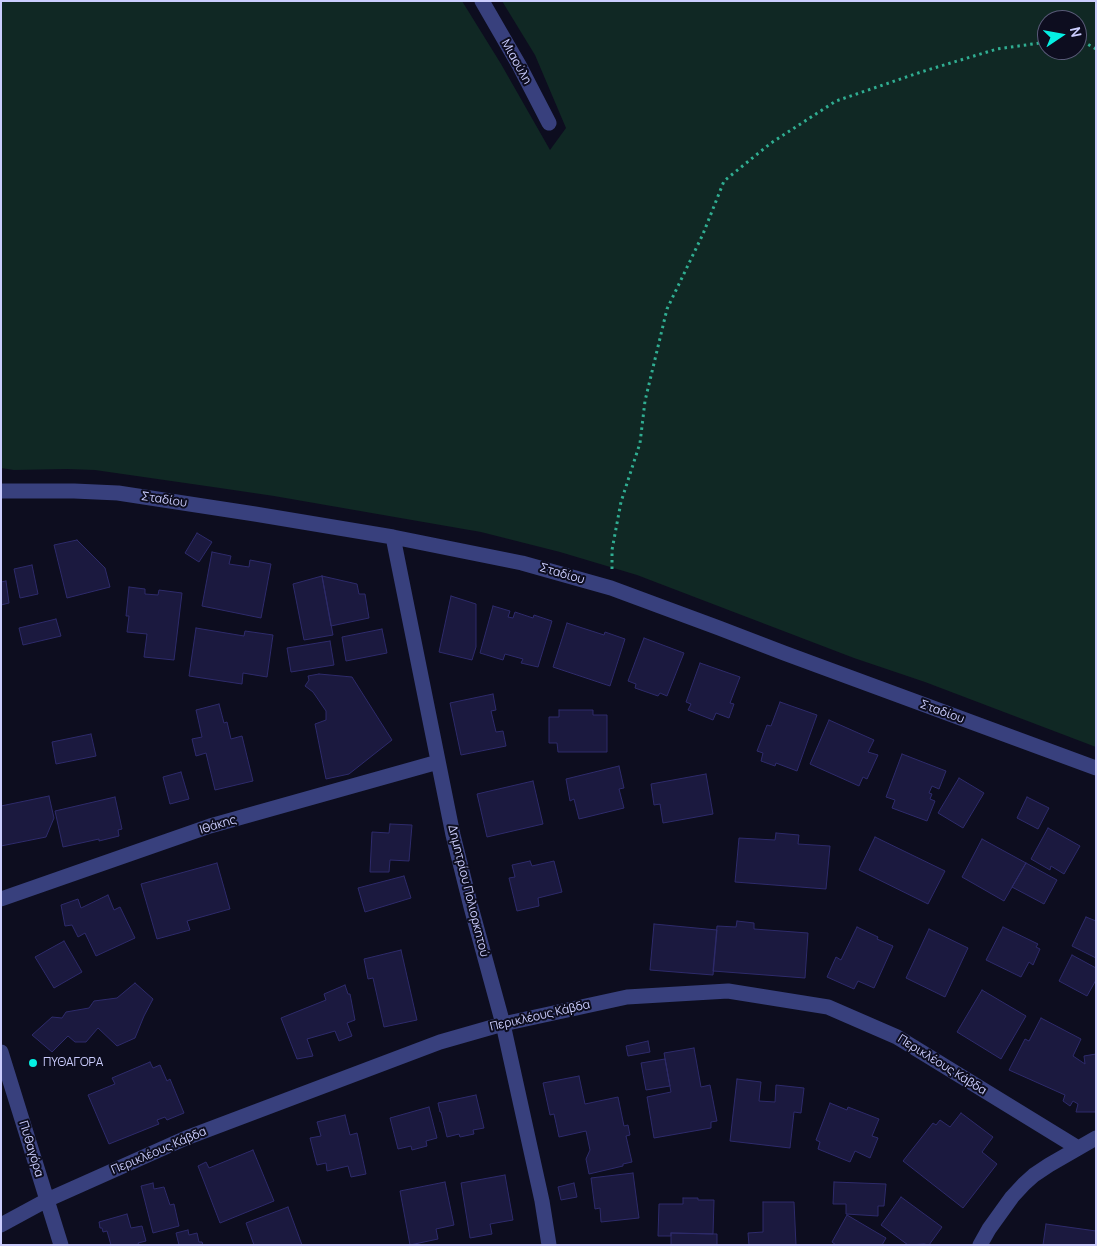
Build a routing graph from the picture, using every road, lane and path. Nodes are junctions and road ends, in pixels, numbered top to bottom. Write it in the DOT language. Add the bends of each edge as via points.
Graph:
graph roads {
  1 [pos="482,1"];
  2 [pos="1037,43"];
  3 [pos="549,123"];
  4 [pos="1,482"];
  5 [pos="1,491"];
  6 [pos="34,492"];
  7 [pos="393,537"];
  8 [pos="611,588"];
  9 [pos="438,762"];
  10 [pos="1096,768"];
  11 [pos="1,899"];
  12 [pos="502,1024"];
  13 [pos="1,1052"];
  14 [pos="1096,1138"];
  15 [pos="1078,1148"];
  16 [pos="47,1200"];
  17 [pos="1,1225"];
  18 [pos="61,1245"];
  19 [pos="549,1245"];
  20 [pos="980,1245"];
  1 -- 3 [label="street, Μιαούλη"];
  2 -- 8 [label="path" via="997,49 836,101 771,143 724,181 667,309 645,401 640,443 621,502 612,550"];
  4 -- 6 [label="street"];
  5 -- 6 [label="street, Σταδίου"];
  6 -- 7 [label="street, Σταδίου" via="118,493"];
  7 -- 8 [label="street, Σταδίου" via="522,563"];
  7 -- 9 [label="street, Δημητρίου Πολιορκητού"];
  8 -- 10 [label="street, Σταδίου"];
  9 -- 11 [label="street, Ιθάκης" via="210,826"];
  9 -- 12 [label="street, Δημητρίου Πολιορκητού" via="462,871"];
  12 -- 15 [label="street, Περικλέους Κάβδα" via="627,997 728,991 828,1006 897,1037"];
  12 -- 16 [label="street, Περικλέους Κάβδα" via="440,1042 186,1138"];
  12 -- 19 [label="street, Δημητρίου Πολιορκητού"];
  13 -- 16 [label="street, Πυθαγόρα"];
  14 -- 15 [label="street"];
  15 -- 20 [label="street" via="1034,1174 1006,1205"];
  16 -- 17 [label="street, Περικλέους Κάβδα"];
  16 -- 18 [label="street, Πυθαγόρα"];
}
